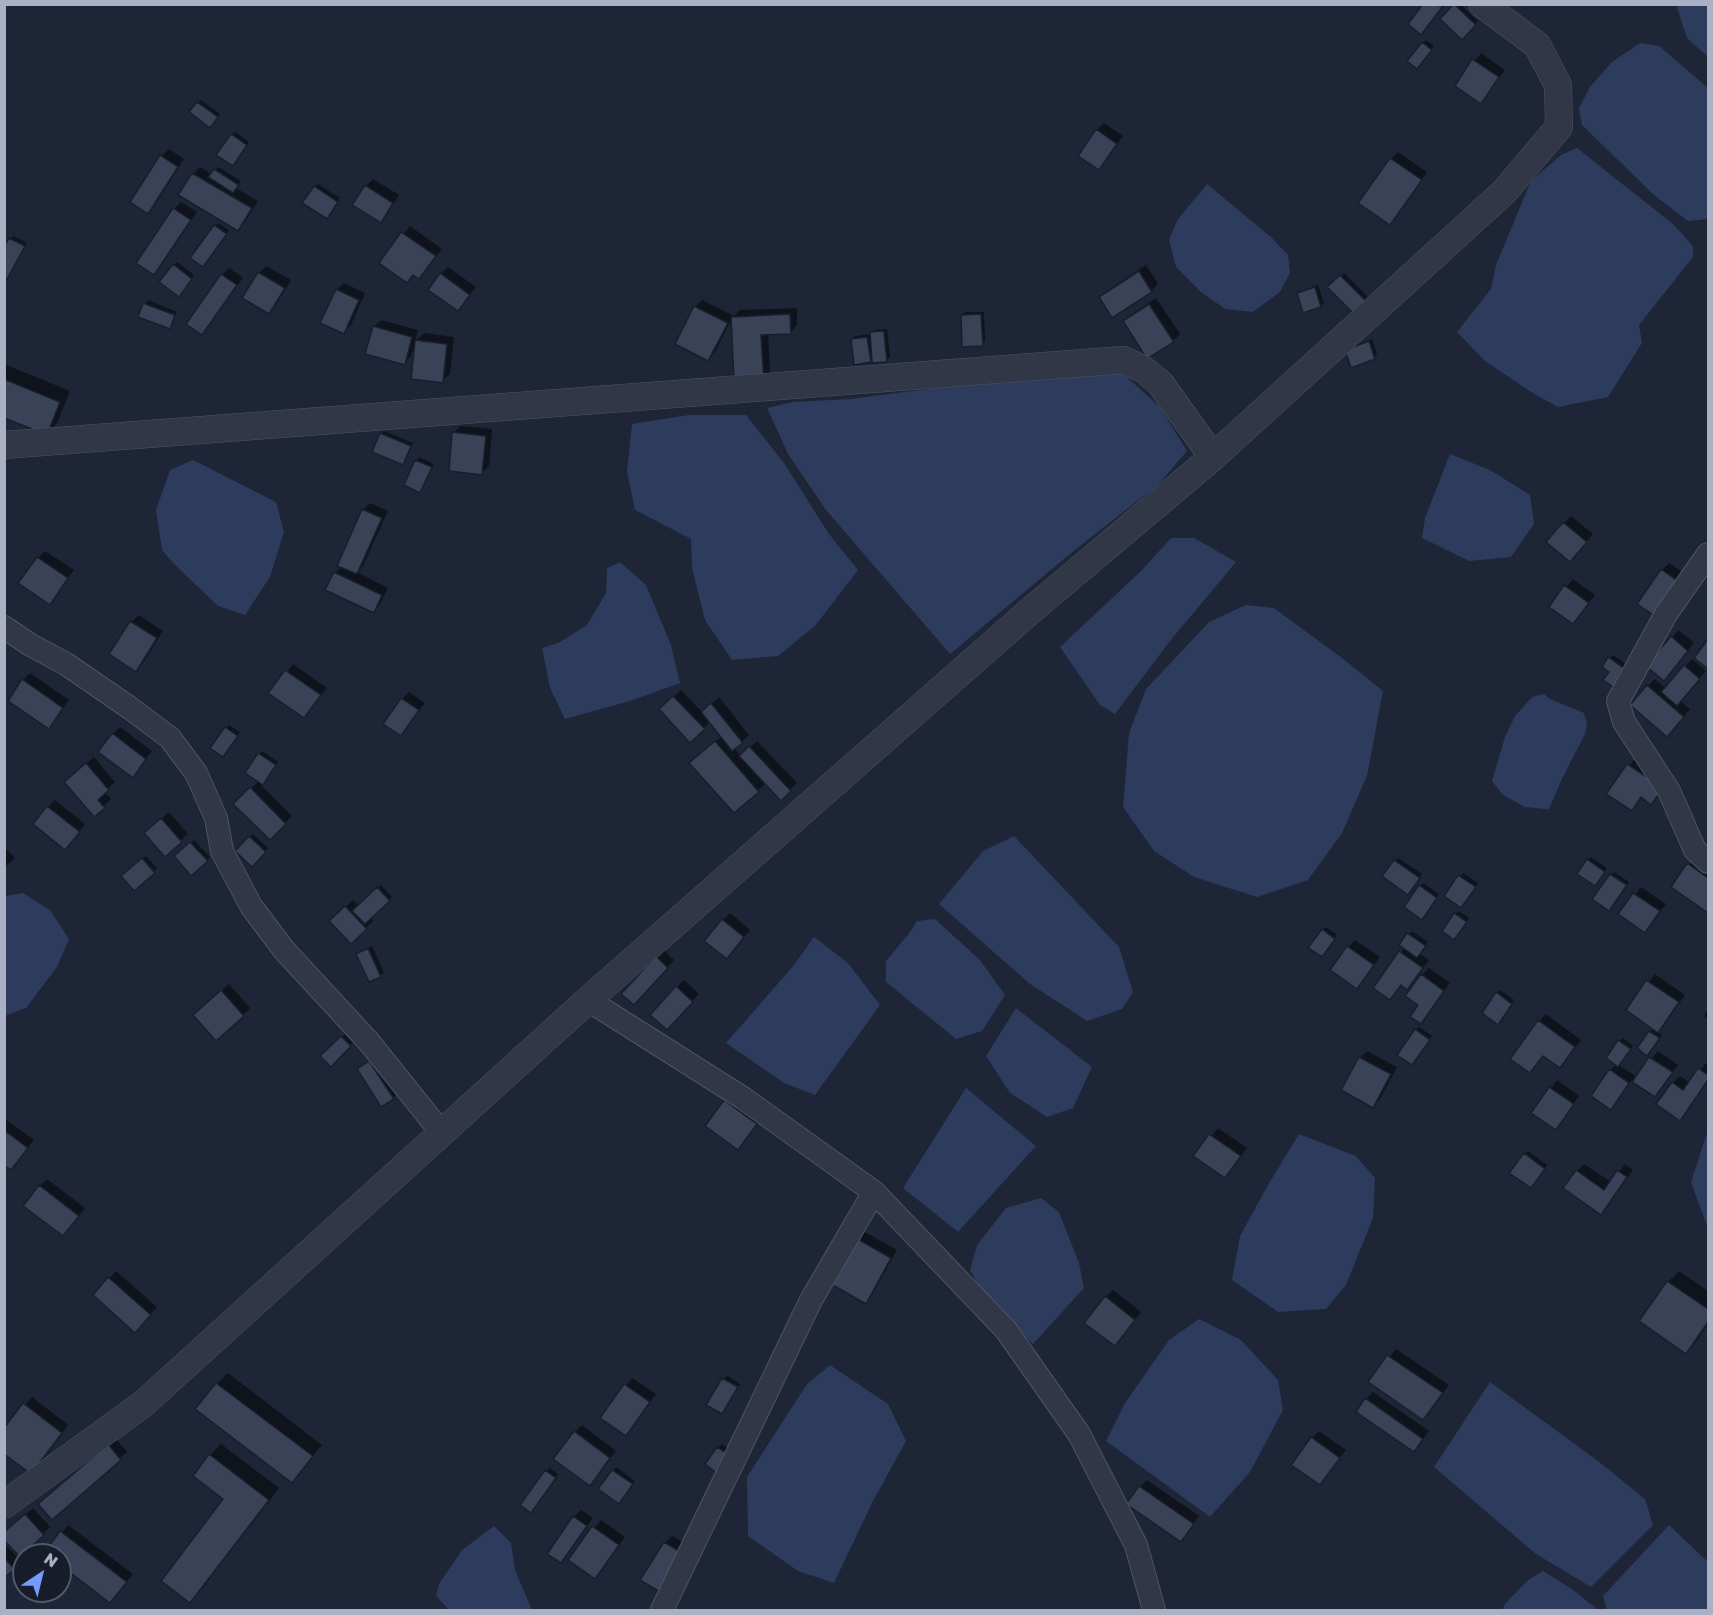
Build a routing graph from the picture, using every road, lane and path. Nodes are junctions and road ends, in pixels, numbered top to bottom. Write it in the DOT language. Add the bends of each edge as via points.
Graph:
graph roads {
  1 [pos="1482,4"];
  2 [pos="4,445"];
  3 [pos="1213,457"];
  4 [pos="1708,554"];
  5 [pos="4,627"];
  6 [pos="1708,862"];
  7 [pos="588,1000"];
  8 [pos="441,1132"];
  9 [pos="873,1192"];
  10 [pos="4,1505"];
  11 [pos="662,1611"];
  12 [pos="1154,1611"];
  1 -- 3 [label="street" via="1537,45 1558,85 1559,127 1504,192"];
  2 -- 3 [label="street" via="1123,360 1160,383"];
  3 -- 7 [label="street" via="1029,612"];
  4 -- 6 [label="street" via="1666,614 1618,701 1624,722 1669,790 1695,850"];
  5 -- 8 [label="street" via="66,664 170,738 196,773 216,818 222,851 251,906 284,950 369,1042"];
  7 -- 8 [label="street"];
  7 -- 9 [label="street" via="743,1098"];
  8 -- 10 [label="street" via="143,1404"];
  9 -- 11 [label="street" via="811,1299"];
  9 -- 12 [label="street" via="1006,1330 1079,1434 1136,1545"];
}
